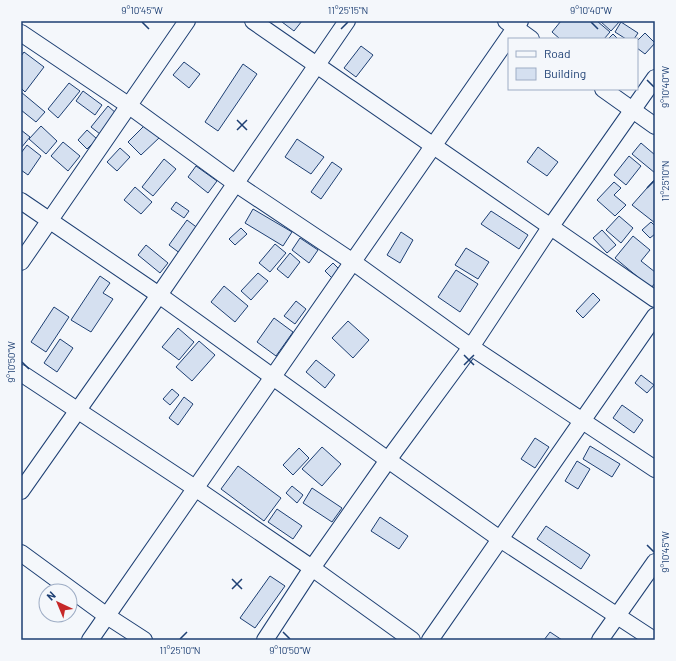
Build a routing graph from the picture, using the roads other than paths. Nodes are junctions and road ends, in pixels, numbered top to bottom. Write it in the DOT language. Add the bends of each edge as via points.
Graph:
graph roads {
  1 [pos="187,21"];
  2 [pos="253,21"];
  3 [pos="347,21"];
  4 [pos="514,23"];
  5 [pos="21,33"];
  6 [pos="530,38"];
  7 [pos="317,65"];
  8 [pos="655,78"];
  9 [pos="604,90"];
  10 [pos="128,106"];
  11 [pos="632,109"];
  12 [pos="655,126"];
  13 [pos="433,146"];
  14 [pos="235,182"];
  15 [pos="21,201"];
  16 [pos="50,220"];
  17 [pos="551,226"];
  18 [pos="21,262"];
  19 [pos="352,262"];
  20 [pos="159,295"];
  21 [pos="655,299"];
  22 [pos="655,316"];
  23 [pos="471,347"];
  24 [pos="21,373"];
  25 [pos="273,377"];
  26 [pos="77,410"];
  27 [pos="583,420"];
  28 [pos="388,460"];
  29 [pos="655,469"];
  30 [pos="196,488"];
  31 [pos="21,491"];
  32 [pos="500,539"];
  33 [pos="21,553"];
  34 [pos="655,562"];
  35 [pos="312,568"];
  36 [pos="618,615"];
  37 [pos="107,616"];
  38 [pos="90,640"];
  39 [pos="144,640"];
  40 [pos="265,640"];
  41 [pos="412,640"];
  42 [pos="430,640"];
  43 [pos="600,640"];
  44 [pos="654,640"];
  1 -- 10 [label="street"];
  2 -- 7 [label="street"];
  3 -- 7 [label="street"];
  4 -- 6 [label="street"];
  4 -- 13 [label="street"];
  5 -- 10 [label="street"];
  7 -- 13 [label="street"];
  7 -- 14 [label="street"];
  8 -- 11 [label="street"];
  9 -- 11 [label="street"];
  10 -- 14 [label="street"];
  10 -- 16 [label="street"];
  11 -- 12 [label="street"];
  11 -- 17 [label="street"];
  13 -- 17 [label="street"];
  13 -- 19 [label="street"];
  14 -- 19 [label="street"];
  14 -- 20 [label="street"];
  15 -- 16 [label="street"];
  16 -- 18 [label="street"];
  16 -- 20 [label="street"];
  17 -- 21 [label="street"];
  17 -- 23 [label="street"];
  19 -- 23 [label="street"];
  19 -- 25 [label="street"];
  20 -- 25 [label="street"];
  20 -- 26 [label="street"];
  22 -- 27 [label="street"];
  23 -- 27 [label="street"];
  23 -- 28 [label="street"];
  24 -- 26 [label="street"];
  25 -- 28 [label="street"];
  25 -- 30 [label="street"];
  26 -- 30 [label="street"];
  26 -- 31 [label="street"];
  27 -- 29 [label="street"];
  27 -- 32 [label="street"];
  28 -- 32 [label="street"];
  28 -- 35 [label="street"];
  30 -- 35 [label="street"];
  30 -- 37 [label="street"];
  32 -- 36 [label="street"];
  32 -- 42 [label="street"];
  33 -- 37 [label="street"];
  34 -- 36 [label="street"];
  35 -- 40 [label="street"];
  35 -- 41 [label="street"];
  36 -- 43 [label="street"];
  36 -- 44 [label="street"];
  37 -- 38 [label="street"];
  37 -- 39 [label="street"];
}
